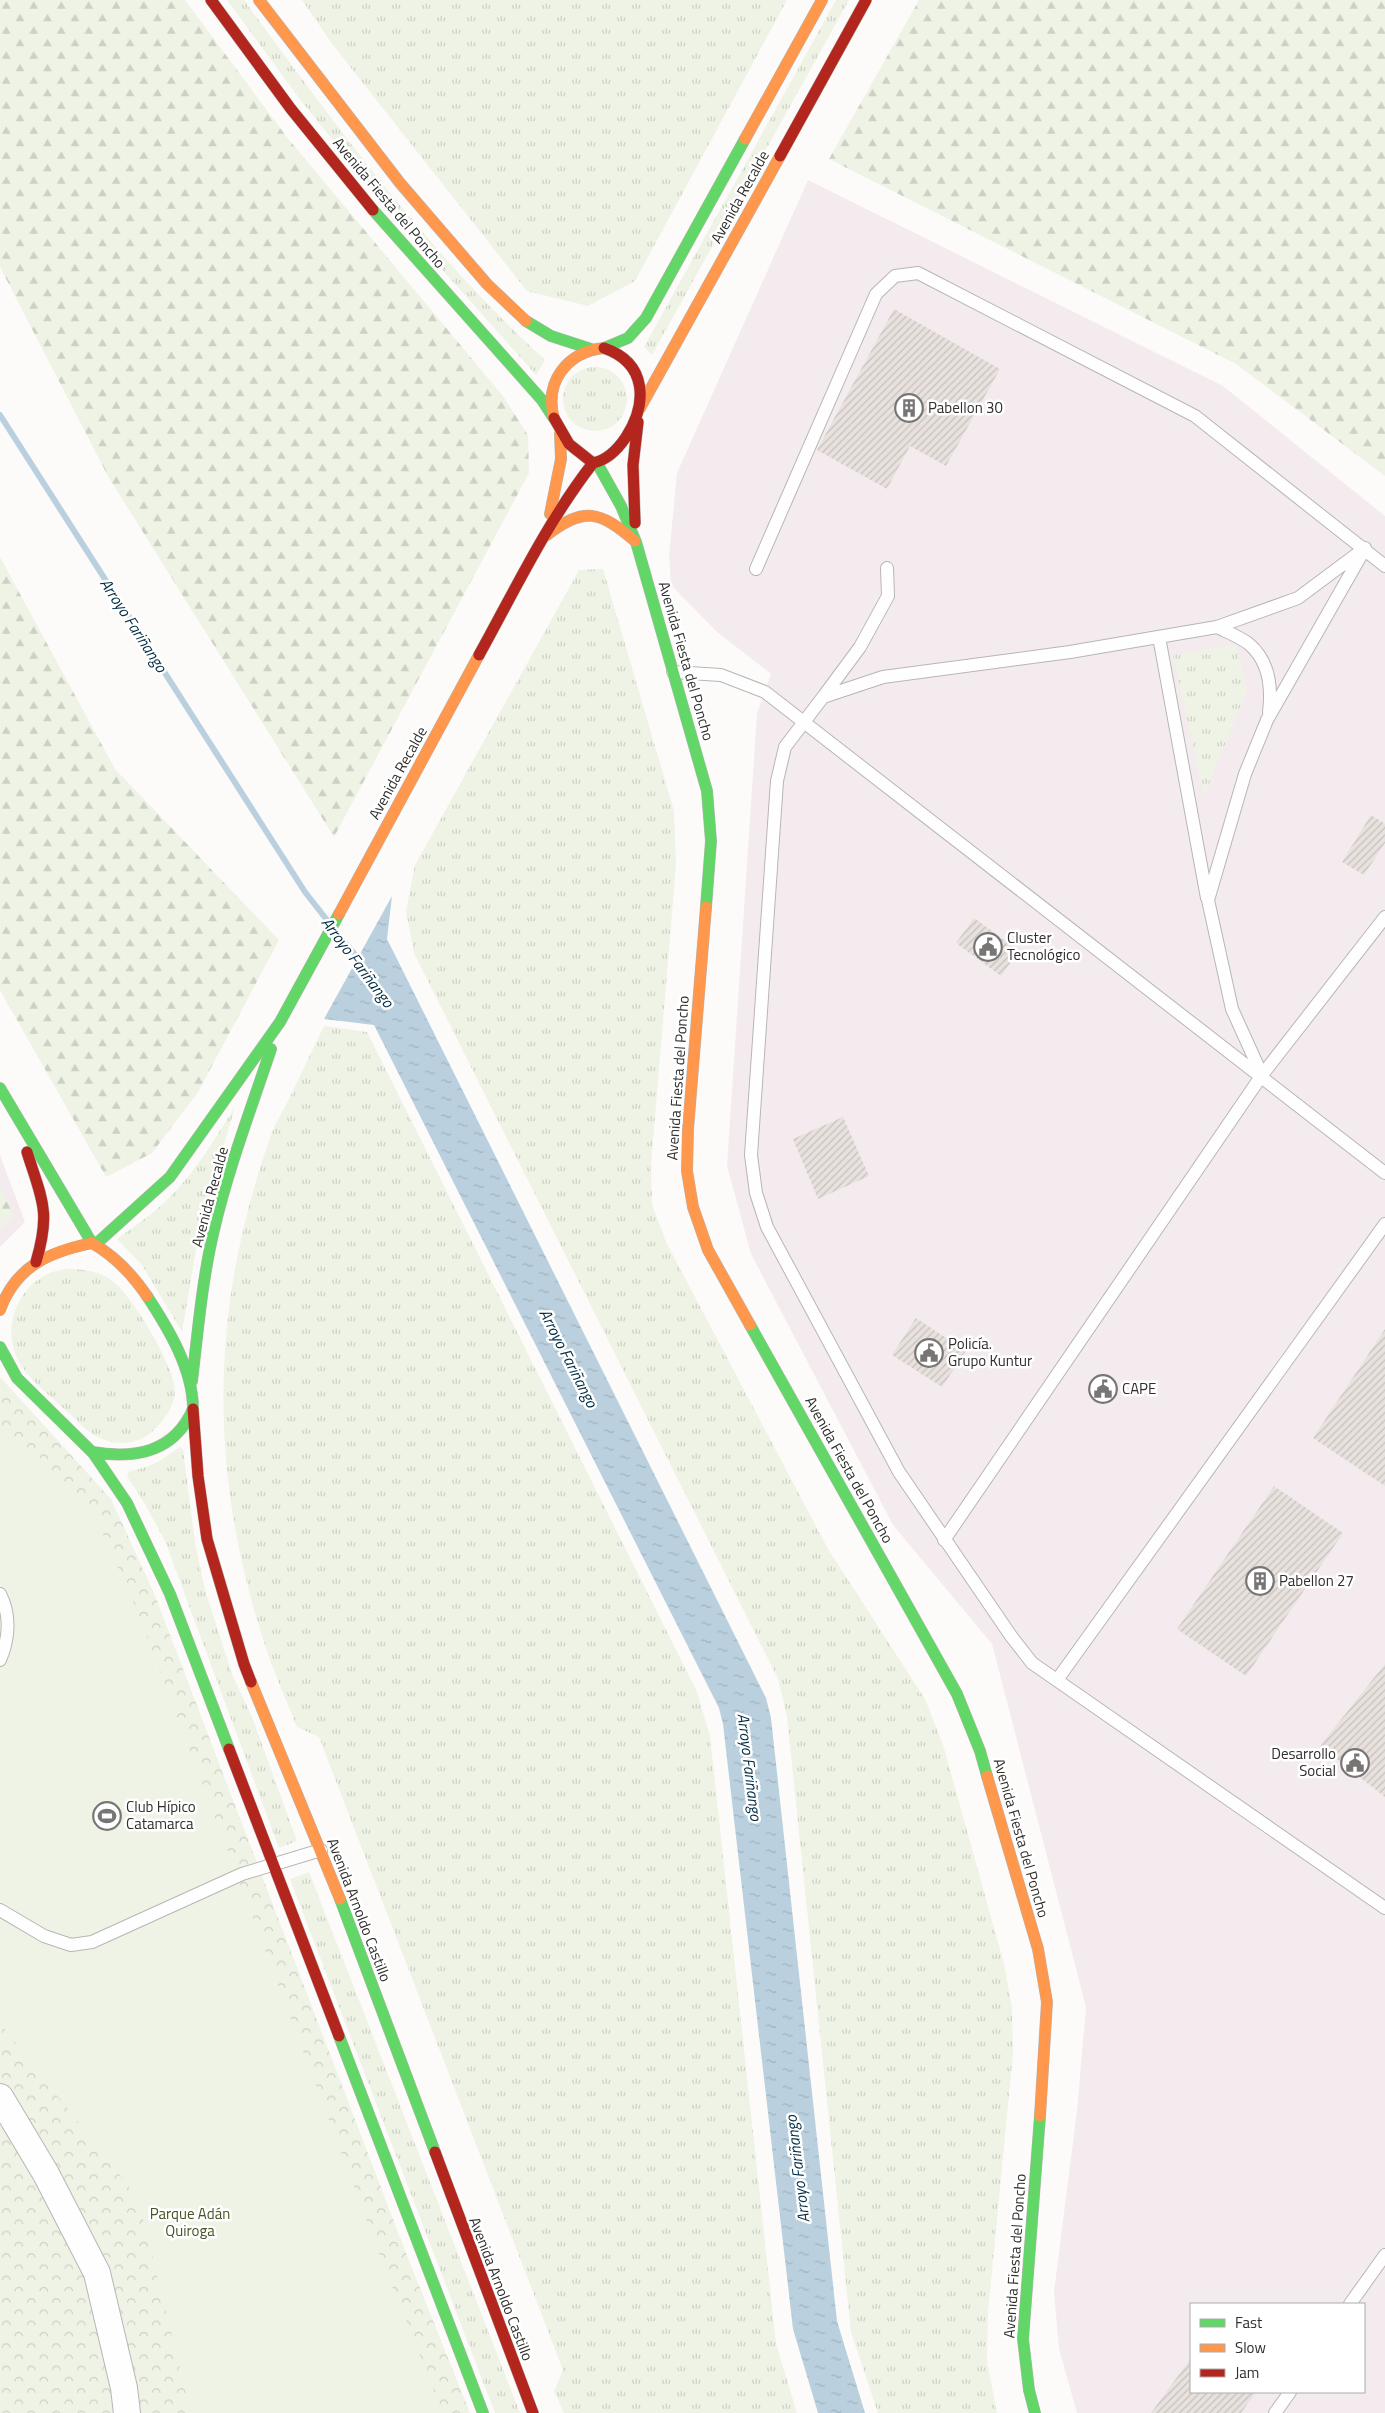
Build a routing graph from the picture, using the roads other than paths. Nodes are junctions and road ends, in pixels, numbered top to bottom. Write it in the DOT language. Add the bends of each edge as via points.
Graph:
graph roads {
  1 [pos="211,0"];
  2 [pos="259,0"];
  3 [pos="822,0"];
  4 [pos="866,0"];
  5 [pos="604,348"];
  6 [pos="591,349"];
  7 [pos="639,411"];
  8 [pos="554,418"];
  9 [pos="560,434"];
  10 [pos="595,463"];
  11 [pos="543,538"];
  12 [pos="636,542"];
  13 [pos="1365,548"];
  14 [pos="1385,566"];
  15 [pos="887,568"];
  16 [pos="756,569"];
  17 [pos="1218,627"];
  18 [pos="1159,637"];
  19 [pos="673,672"];
  20 [pos="823,697"];
  21 [pos="1268,720"];
  22 [pos="804,722"];
  23 [pos="1208,900"];
  24 [pos="1385,916"];
  25 [pos="280,1022"];
  26 [pos="1262,1075"];
  27 [pos="0,1088"];
  28 [pos="18,1124"];
  29 [pos="1385,1173"];
  30 [pos="1385,1224"];
  31 [pos="94,1243"];
  32 [pos="36,1262"];
  33 [pos="14,1280"];
  34 [pos="0,1282"];
  35 [pos="0,1310"];
  36 [pos="0,1347"];
  37 [pos="0,1363"];
  38 [pos="12,1373"];
  39 [pos="192,1385"];
  40 [pos="193,1409"];
  41 [pos="92,1452"];
  42 [pos="944,1540"];
  43 [pos="0,1594"];
  44 [pos="0,1660"];
  45 [pos="1058,1680"];
  46 [pos="321,1850"];
  47 [pos="274,1866"];
  48 [pos="1385,1908"];
  49 [pos="0,1910"];
  50 [pos="0,2097"];
  51 [pos="1385,2254"];
  52 [pos="1351,2303"];
  53 [pos="1289,2393"];
  54 [pos="127,2413"];
  55 [pos="483,2413"];
  56 [pos="533,2413"];
  57 [pos="1035,2413"];
  58 [pos="1275,2413"];
  1 -- 8 [label="main road, Avenida Fiesta del Poncho" via="291,109 380,219 542,400"];
  2 -- 6 [label="main road, Avenida Fiesta del Poncho" via="321,85 410,196 508,306 549,335"];
  3 -- 5 [label="main road, Avenida Recalde" via="646,318 628,338"];
  4 -- 7 [label="main road, Avenida Recalde"];
  5 -- 6 [label="main road"];
  5 -- 7 [label="main road" via="622,355 637,374"];
  6 -- 8 [label="main road" via="565,365 556,377 551,400"];
  7 -- 10 [label="main road" via="618,448"];
  7 -- 12 [label="main road, Avenida Fiesta del Poncho" via="633,465"];
  8 -- 9 [label="main road"];
  9 -- 10 [label="main road" via="579,456"];
  9 -- 11 [label="main road, Avenida Recalde" via="561,459 555,500"];
  10 -- 11 [label="main road, Avenida Recalde"];
  10 -- 12 [label="main road, Avenida Fiesta del Poncho" via="621,506"];
  11 -- 12 [label="main road" via="569,519 588,516 606,519"];
  11 -- 25 [label="main road, Avenida Recalde"];
  12 -- 19 [label="main road, Avenida Fiesta del Poncho"];
  13 -- 14 [label="lane"];
  13 -- 16 [label="lane" via="1195,416 918,273 895,276 876,294"];
  13 -- 17 [label="lane" via="1298,598"];
  13 -- 21 [label="lane"];
  15 -- 20 [label="lane" via="888,596 860,647"];
  17 -- 18 [label="lane"];
  17 -- 21 [label="lane" via="1249,644 1264,665 1272,691"];
  18 -- 20 [label="lane" via="883,677"];
  18 -- 23 [label="lane"];
  19 -- 22 [label="lane" via="721,675 765,692"];
  19 -- 57 [label="main road, Avenida Fiesta del Poncho" via="707,791 711,841 688,1130 687,1171 693,1207 708,1250 957,1694 980,1752 1038,1950 1047,2002 1024,2339 1029,2390"];
  20 -- 22 [label="lane"];
  21 -- 23 [label="lane" via="1245,774"];
  22 -- 26 [label="lane"];
  22 -- 42 [label="lane" via="785,747 777,781 751,1155 756,1193 767,1227 898,1472"];
  23 -- 26 [label="lane" via="1232,1009"];
  24 -- 26 [label="lane"];
  25 -- 31 [label="main road, Avenida Recalde" via="170,1176"];
  25 -- 39 [label="main road, Avenida Recalde" via="214,1230"];
  26 -- 29 [label="lane"];
  26 -- 42 [label="lane"];
  27 -- 28 [label="main road"];
  28 -- 31 [label="main road" via="75,1208"];
  28 -- 32 [label="main road" via="43,1204 44,1234"];
  30 -- 45 [label="lane"];
  31 -- 32 [label="main road" via="63,1249"];
  31 -- 39 [label="main road" via="118,1260 143,1291 179,1352"];
  32 -- 33 [label="main road"];
  33 -- 34 [label="main road"];
  33 -- 35 [label="main road"];
  36 -- 38 [label="main road"];
  37 -- 38 [label="main road"];
  38 -- 41 [label="main road"];
  39 -- 40 [label="main road, Avenida Arnoldo Castillo"];
  40 -- 41 [label="main road" via="179,1431 140,1455"];
  40 -- 46 [label="main road, Avenida Arnoldo Castillo" via="207,1539 244,1664"];
  41 -- 47 [label="main road" via="120,1490 142,1529"];
  42 -- 45 [label="lane" via="1032,1663"];
  43 -- 44 [label="lane" via="6,1606 8,1643"];
  45 -- 48 [label="lane"];
  46 -- 47 [label="lane"];
  46 -- 56 [label="main road, Avenida Arnoldo Castillo"];
  47 -- 49 [label="lane" via="242,1874 92,1942 70,1945 44,1936"];
  47 -- 55 [label="main road"];
  50 -- 54 [label="street" via="46,2174 97,2273"];
  51 -- 52 [label="lane"];
  53 -- 58 [label="lane"];
}
